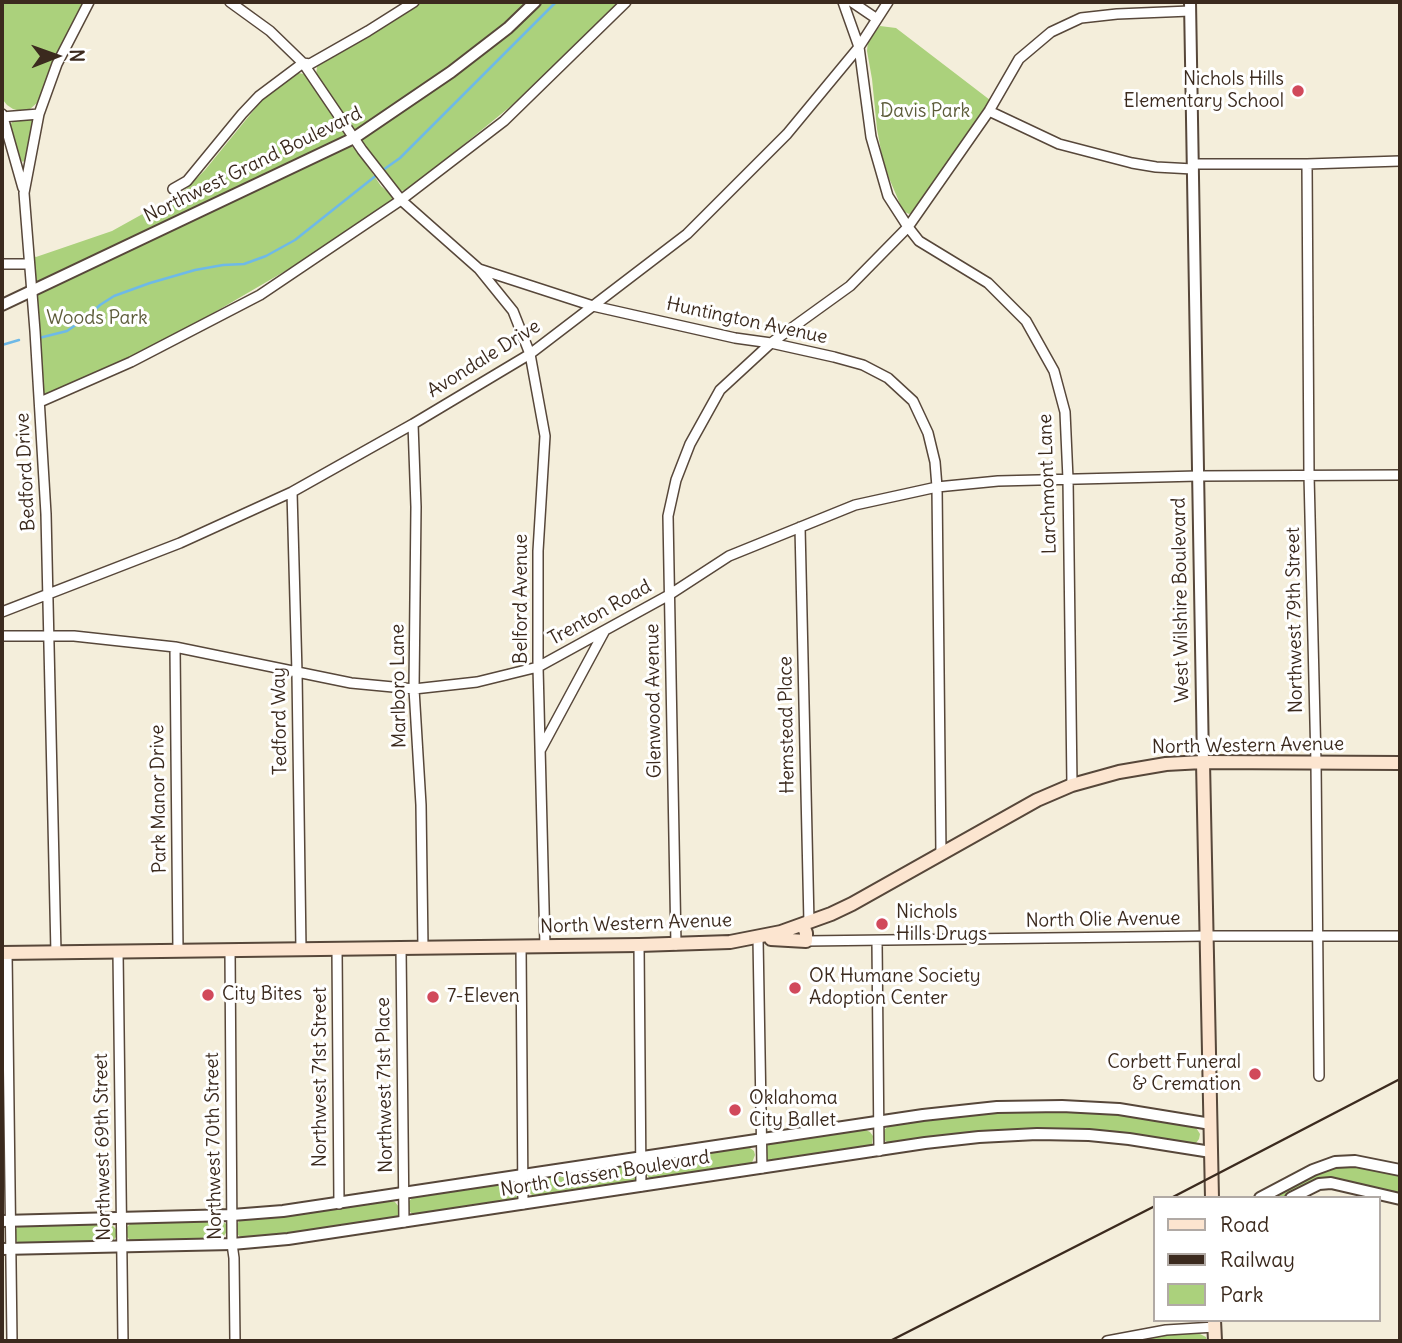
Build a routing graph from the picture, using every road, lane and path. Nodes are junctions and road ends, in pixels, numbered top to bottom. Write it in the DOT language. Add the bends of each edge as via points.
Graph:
graph roads {
  1 [pos="89,2"];
  2 [pos="230,2"];
  3 [pos="414,2"];
  4 [pos="535,2"];
  5 [pos="626,2"];
  6 [pos="843,2"];
  7 [pos="852,2"];
  8 [pos="888,2"];
  9 [pos="1190,6"];
  10 [pos="877,19"];
  11 [pos="859,47"];
  12 [pos="303,63"];
  13 [pos="989,111"];
  14 [pos="39,114"];
  15 [pos="2,116"];
  16 [pos="354,138"];
  17 [pos="1400,161"];
  18 [pos="1307,164"];
  19 [pos="1193,166"];
  20 [pos="173,189"];
  21 [pos="24,193"];
  22 [pos="401,200"];
  23 [pos="908,227"];
  24 [pos="2,264"];
  25 [pos="29,264"];
  26 [pos="479,269"];
  27 [pos="31,291"];
  28 [pos="2,305"];
  29 [pos="593,306"];
  30 [pos="771,343"];
  31 [pos="530,354"];
  32 [pos="40,402"];
  33 [pos="413,424"];
  34 [pos="1309,475"];
  35 [pos="1400,475"];
  36 [pos="1198,476"];
  37 [pos="1068,479"];
  38 [pos="937,487"];
  39 [pos="292,492"];
  40 [pos="800,527"];
  41 [pos="49,593"];
  42 [pos="669,595"];
  43 [pos="2,612"];
  44 [pos="605,631"];
  45 [pos="50,635"];
  46 [pos="2,636"];
  47 [pos="175,647"];
  48 [pos="538,667"];
  49 [pos="297,673"];
  50 [pos="414,689"];
  51 [pos="540,750"];
  52 [pos="1203,762"];
  53 [pos="1316,763"];
  54 [pos="1400,763"];
  55 [pos="1073,785"];
  56 [pos="941,854"];
  57 [pos="806,924"];
  58 [pos="1207,936"];
  59 [pos="1317,936"];
  60 [pos="1400,936"];
  61 [pos="758,938"];
  62 [pos="806,941"];
  63 [pos="877,941"];
  64 [pos="639,945"];
  65 [pos="676,945"];
  66 [pos="545,946"];
  67 [pos="521,947"];
  68 [pos="401,948"];
  69 [pos="422,948"];
  70 [pos="337,949"];
  71 [pos="230,950"];
  72 [pos="301,950"];
  73 [pos="178,951"];
  74 [pos="118,952"];
  75 [pos="4,953"];
  76 [pos="56,953"];
  77 [pos="1319,1076"];
  78 [pos="879,1122"];
  79 [pos="1211,1124"];
  80 [pos="761,1140"];
  81 [pos="879,1150"];
  82 [pos="1211,1152"];
  83 [pos="640,1158"];
  84 [pos="762,1168"];
  85 [pos="1400,1170"];
  86 [pos="522,1176"];
  87 [pos="641,1186"];
  88 [pos="404,1194"];
  89 [pos="1212,1196"];
  90 [pos="1264,1196"];
  91 [pos="1295,1196"];
  92 [pos="1400,1199"];
  93 [pos="339,1204"];
  94 [pos="523,1204"];
  95 [pos="232,1215"];
  96 [pos="121,1219"];
  97 [pos="6,1221"];
  98 [pos="404,1223"];
  99 [pos="232,1244"];
  100 [pos="121,1247"];
  101 [pos="6,1249"];
  102 [pos="1214,1324"];
  103 [pos="12,1341"];
  104 [pos="123,1341"];
  105 [pos="235,1341"];
  106 [pos="1107,1341"];
  107 [pos="1215,1341"];
  1 -- 14 [label="street, Bedford Drive" via="57,64"];
  2 -- 12 [label="street, Huntington Avenue"];
  3 -- 12 [label="street, Northwest Grand Boulevard" via="310,64"];
  4 -- 16 [label="street, Northwest Grand Boulevard" via="452,72"];
  5 -- 22 [label="street" via="503,121"];
  6 -- 11 [label="street, Larchmont Lane"];
  7 -- 10 [label="street"];
  8 -- 10 [label="street, Avondale Drive"];
  9 -- 13 [label="street, Glenwood Avenue" via="1081,18 1051,32 1019,58"];
  9 -- 19 [label="street, West Wilshire Boulevard"];
  10 -- 11 [label="street, Avondale Drive"];
  11 -- 23 [label="street, Larchmont Lane" via="871,138 888,196"];
  11 -- 29 [label="street, Avondale Drive" via="788,134 687,234"];
  12 -- 16 [label="street, Huntington Avenue"];
  12 -- 20 [label="street, Northwest Grand Boulevard" via="259,96 187,181"];
  13 -- 19 [label="street" via="1059,144 1156,167"];
  13 -- 23 [label="street, Glenwood Avenue"];
  14 -- 15 [label="street"];
  14 -- 21 [label="street, Bedford Drive"];
  15 -- 21 [label="street"];
  16 -- 22 [label="street, Huntington Avenue"];
  16 -- 27 [label="street, Northwest Grand Boulevard"];
  17 -- 18 [label="street"];
  18 -- 19 [label="street"];
  18 -- 34 [label="street, Northwest 79th Street"];
  19 -- 36 [label="street, West Wilshire Boulevard"];
  21 -- 25 [label="street, Bedford Drive"];
  22 -- 26 [label="street, Huntington Avenue"];
  22 -- 32 [label="street" via="260,295 131,362"];
  23 -- 30 [label="street, Glenwood Avenue" via="850,286"];
  23 -- 37 [label="street, Larchmont Lane" via="919,241 988,283 1026,321 1054,371 1065,412"];
  24 -- 25 [label="street"];
  25 -- 27 [label="street, Bedford Drive"];
  26 -- 29 [label="street, Huntington Avenue"];
  26 -- 31 [label="street, Belford Avenue" via="513,310"];
  27 -- 28 [label="street, Northwest Grand Boulevard"];
  27 -- 32 [label="street, Bedford Drive"];
  29 -- 30 [label="street, Huntington Avenue"];
  29 -- 31 [label="street, Avondale Drive"];
  30 -- 38 [label="street, Huntington Avenue" via="863,365 888,378 913,401 928,433"];
  30 -- 42 [label="street, Glenwood Avenue" via="720,390 690,444 668,516"];
  31 -- 33 [label="street, Avondale Drive"];
  31 -- 48 [label="street, Belford Avenue" via="545,436 538,551"];
  32 -- 41 [label="street, Bedford Drive"];
  33 -- 39 [label="street, Avondale Drive"];
  33 -- 50 [label="street, Marlboro Lane"];
  34 -- 35 [label="street, Trenton Road"];
  34 -- 36 [label="street, Trenton Road"];
  34 -- 53 [label="street, Northwest 79th Street"];
  36 -- 37 [label="street, Trenton Road"];
  36 -- 52 [label="street, West Wilshire Boulevard"];
  37 -- 38 [label="street, Trenton Road"];
  37 -- 55 [label="street, Larchmont Lane"];
  38 -- 40 [label="street, Trenton Road" via="856,505"];
  38 -- 56 [label="street, Huntington Avenue"];
  39 -- 41 [label="street, Avondale Drive" via="180,543"];
  39 -- 49 [label="street, Tedford Way"];
  40 -- 42 [label="street, Trenton Road" via="729,556"];
  40 -- 57 [label="street, Hemstead Place"];
  41 -- 43 [label="street, Avondale Drive"];
  41 -- 45 [label="street, Bedford Drive"];
  42 -- 44 [label="street, Trenton Road"];
  42 -- 65 [label="street, Glenwood Avenue"];
  44 -- 48 [label="street, Trenton Road"];
  44 -- 51 [label="street"];
  45 -- 46 [label="street, Trenton Road"];
  45 -- 47 [label="street, Trenton Road"];
  45 -- 76 [label="street, Bedford Drive"];
  47 -- 49 [label="street, Trenton Road"];
  47 -- 73 [label="street, Park Manor Drive"];
  48 -- 50 [label="street, Trenton Road" via="477,682"];
  48 -- 51 [label="street, Belford Avenue"];
  49 -- 50 [label="street, Trenton Road"];
  49 -- 72 [label="street, Tedford Way"];
  50 -- 69 [label="street, Marlboro Lane"];
  51 -- 66 [label="street, Belford Avenue"];
  52 -- 53 [label="main road, North Western Avenue"];
  52 -- 55 [label="main road, North Western Avenue" via="1146,767"];
  52 -- 58 [label="main road, West Wilshire Boulevard"];
  53 -- 54 [label="main road, North Western Avenue"];
  53 -- 59 [label="street, Northwest 79th Street"];
  55 -- 56 [label="main road, North Western Avenue"];
  56 -- 57 [label="main road, North Western Avenue" via="852,905"];
  57 -- 61 [label="main road, North Western Avenue"];
  57 -- 62 [label="main road"];
  58 -- 59 [label="street, North Olie Avenue"];
  58 -- 63 [label="street, North Olie Avenue"];
  58 -- 79 [label="main road, West Wilshire Boulevard"];
  59 -- 60 [label="street, North Olie Avenue"];
  59 -- 77 [label="street, Northwest 79th Street"];
  61 -- 62 [label="main road"];
  61 -- 65 [label="main road, North Western Avenue"];
  61 -- 80 [label="street"];
  62 -- 63 [label="street, North Olie Avenue"];
  63 -- 78 [label="street"];
  64 -- 65 [label="main road, North Western Avenue"];
  64 -- 66 [label="main road, North Western Avenue"];
  64 -- 83 [label="street"];
  66 -- 67 [label="main road, North Western Avenue"];
  67 -- 69 [label="main road, North Western Avenue"];
  67 -- 86 [label="street"];
  68 -- 69 [label="main road, North Western Avenue"];
  68 -- 70 [label="main road, North Western Avenue"];
  68 -- 88 [label="street, Northwest 71st Place"];
  70 -- 72 [label="main road, North Western Avenue"];
  70 -- 93 [label="street, Northwest 71st Street"];
  71 -- 72 [label="main road, North Western Avenue"];
  71 -- 73 [label="main road, North Western Avenue"];
  71 -- 95 [label="street, Northwest 70th Street"];
  73 -- 74 [label="main road, North Western Avenue"];
  74 -- 76 [label="main road, North Western Avenue"];
  74 -- 96 [label="street, Northwest 69th Street"];
  75 -- 76 [label="main road, North Western Avenue"];
  75 -- 97 [label="street"];
  78 -- 79 [label="street, North Classen Boulevard" via="955,1110 1051,1106 1119,1109"];
  78 -- 80 [label="street, North Classen Boulevard"];
  78 -- 81 [label="street"];
  79 -- 82 [label="main road, West Wilshire Boulevard"];
  80 -- 83 [label="street, North Classen Boulevard"];
  80 -- 84 [label="street"];
  81 -- 82 [label="street, North Classen Boulevard" via="979,1137 1062,1134"];
  81 -- 84 [label="street, North Classen Boulevard"];
  82 -- 89 [label="main road, West Wilshire Boulevard"];
  83 -- 86 [label="street, North Classen Boulevard"];
  83 -- 87 [label="street"];
  84 -- 87 [label="street, North Classen Boulevard"];
  85 -- 90 [label="street" via="1335,1162"];
  86 -- 88 [label="street, North Classen Boulevard"];
  86 -- 94 [label="street"];
  87 -- 94 [label="street, North Classen Boulevard"];
  88 -- 93 [label="street, North Classen Boulevard"];
  88 -- 98 [label="street, Northwest 71st Place"];
  91 -- 92 [label="street" via="1331,1183"];
  93 -- 95 [label="street, North Classen Boulevard"];
  94 -- 98 [label="street, North Classen Boulevard"];
  95 -- 96 [label="street, North Classen Boulevard"];
  95 -- 99 [label="street, Northwest 70th Street"];
  96 -- 97 [label="street, North Classen Boulevard"];
  96 -- 100 [label="street, Northwest 69th Street"];
  97 -- 101 [label="street"];
  98 -- 99 [label="street, North Classen Boulevard"];
  99 -- 100 [label="street, North Classen Boulevard"];
  99 -- 105 [label="street, Northwest 70th Street"];
  100 -- 101 [label="street, North Classen Boulevard"];
  100 -- 104 [label="street, Northwest 69th Street"];
  101 -- 103 [label="street"];
  102 -- 106 [label="street"];
  102 -- 107 [label="main road"];
}
